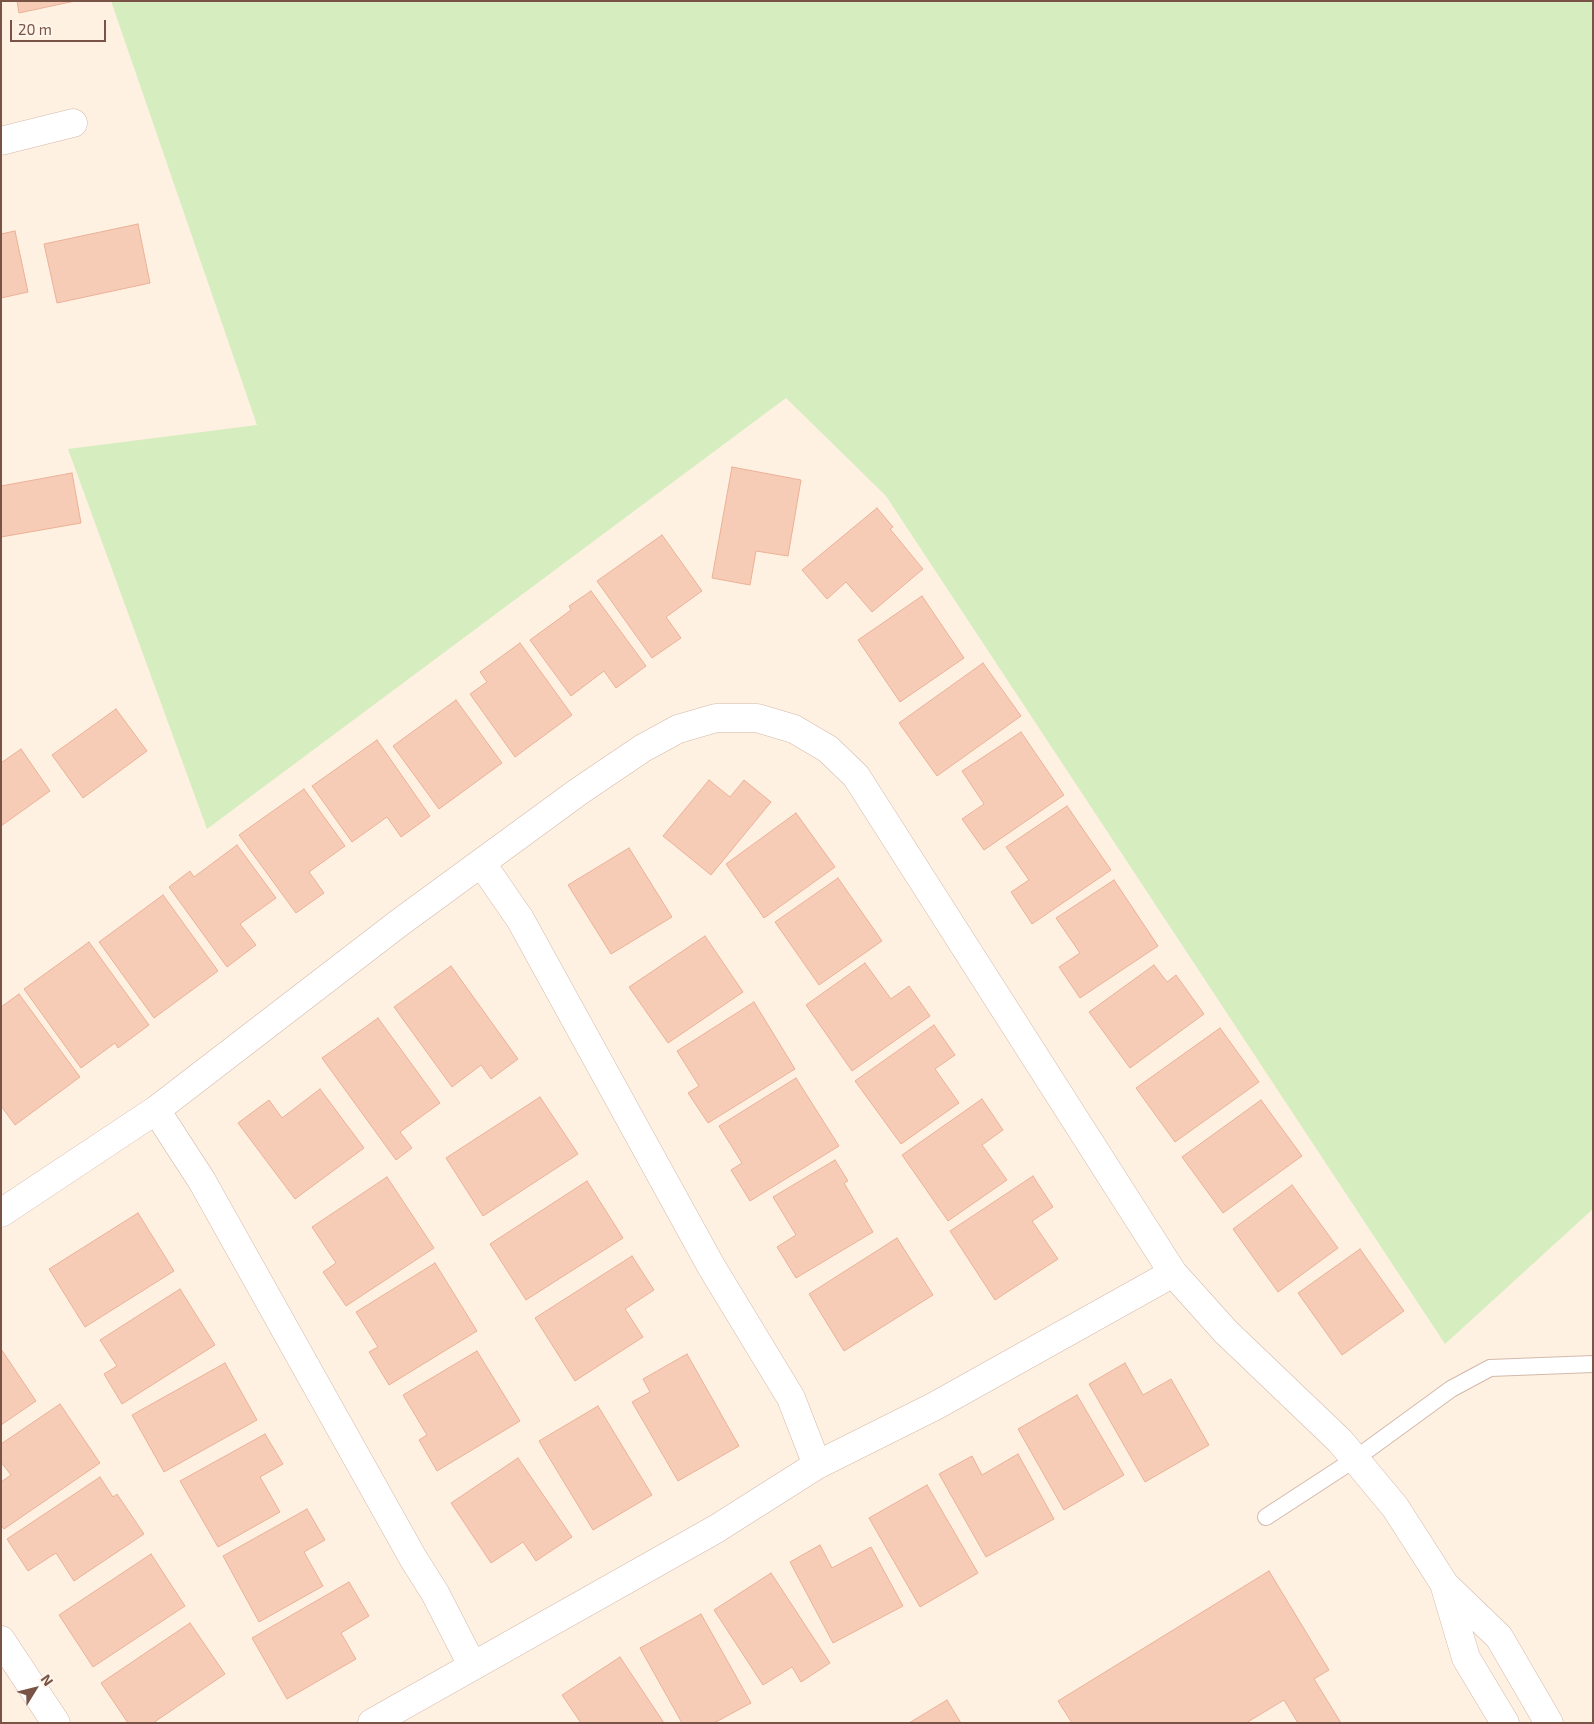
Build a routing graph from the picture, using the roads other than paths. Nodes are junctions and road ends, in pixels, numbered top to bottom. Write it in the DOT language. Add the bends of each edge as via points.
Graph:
graph roads {
  1 [pos="73,124"];
  2 [pos="1,141"];
  3 [pos="482,864"];
  4 [pos="156,1110"];
  5 [pos="1,1213"];
  6 [pos="1173,1273"];
  7 [pos="1593,1364"];
  8 [pos="1355,1459"];
  9 [pos="817,1465"];
  10 [pos="1266,1517"];
  11 [pos="1444,1585"];
  12 [pos="1,1640"];
  13 [pos="472,1665"];
  14 [pos="56,1723"];
  15 [pos="372,1723"];
  16 [pos="1505,1723"];
  17 [pos="1549,1723"];
  1 -- 2 [label="street"];
  3 -- 4 [label="street" via="399,923"];
  3 -- 6 [label="street" via="578,792 678,729 716,718 757,718 794,729 828,749 856,776"];
  3 -- 9 [label="street" via="520,919 701,1248 790,1398"];
  4 -- 5 [label="street"];
  4 -- 13 [label="street" via="202,1181 435,1593"];
  6 -- 8 [label="street" via="1226,1332"];
  6 -- 9 [label="street" via="935,1406"];
  7 -- 8 [label="lane" via="1490,1368 1452,1389"];
  8 -- 10 [label="lane"];
  8 -- 11 [label="street" via="1395,1507"];
  9 -- 13 [label="street" via="716,1529"];
  11 -- 16 [label="street" via="1466,1658"];
  11 -- 17 [label="street" via="1499,1637"];
  12 -- 14 [label="street"];
  13 -- 15 [label="street"];
}
